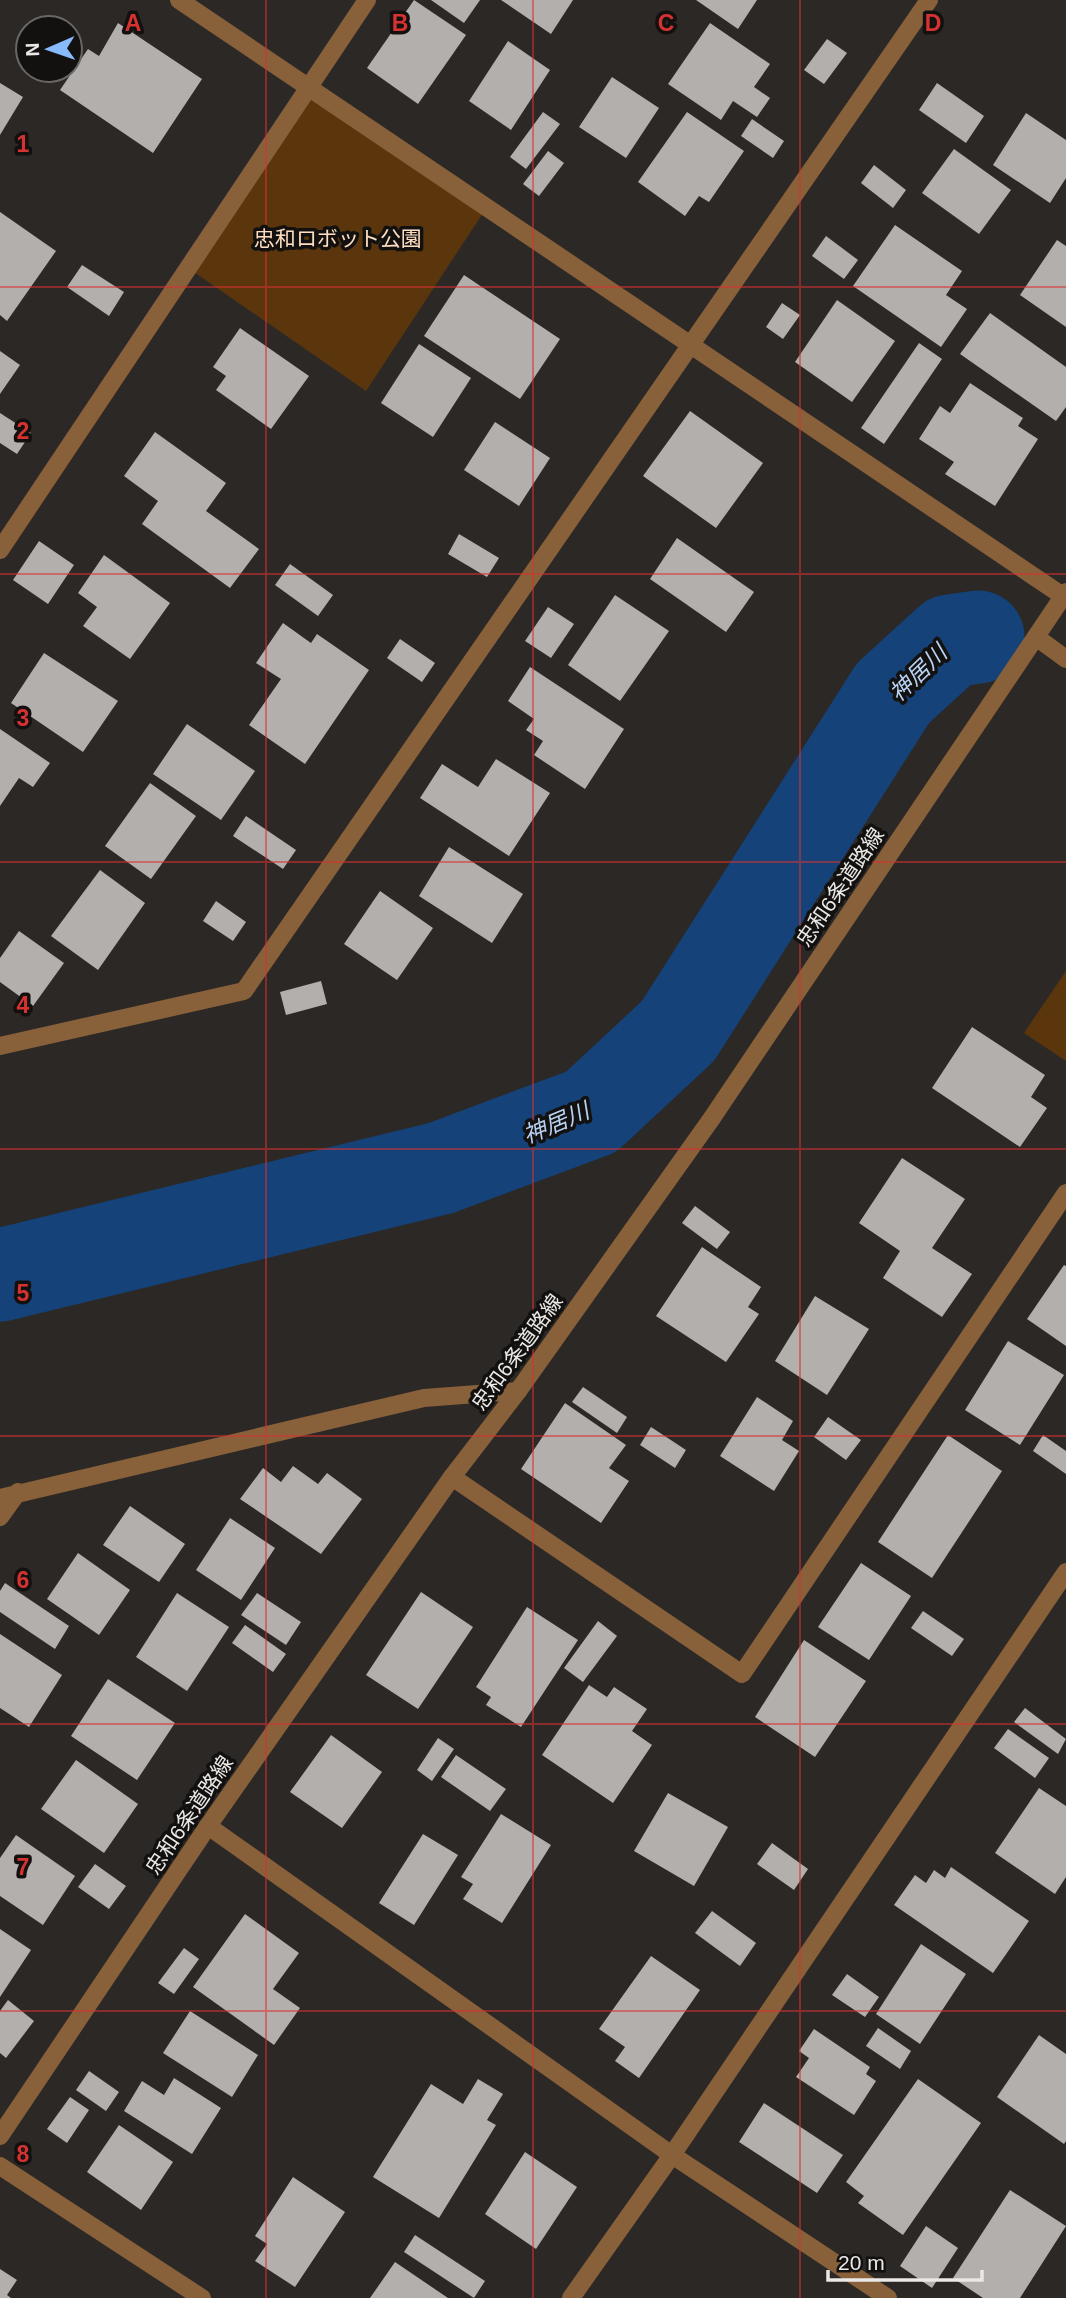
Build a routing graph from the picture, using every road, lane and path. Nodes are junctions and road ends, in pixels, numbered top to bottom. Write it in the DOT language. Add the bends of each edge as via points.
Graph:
graph roads {
  1 [pos="179,0"];
  2 [pos="367,0"];
  3 [pos="929,0"];
  4 [pos="307,88"];
  5 [pos="691,345"];
  6 [pos="0,550"];
  7 [pos="1064,594"];
  8 [pos="1036,637"];
  9 [pos="1066,659"];
  10 [pos="0,1046"];
  11 [pos="1066,1194"];
  12 [pos="519,1391"];
  13 [pos="452,1477"];
  14 [pos="18,1492"];
  15 [pos="0,1498"];
  16 [pos="0,1517"];
  17 [pos="1066,1573"];
  18 [pos="208,1826"];
  19 [pos="0,2136"];
  20 [pos="672,2155"];
  21 [pos="0,2166"];
  22 [pos="202,2298"];
  23 [pos="571,2298"];
  24 [pos="888,2298"];
  1 -- 4 [label="street"];
  2 -- 4 [label="street"];
  3 -- 5 [label="street"];
  4 -- 5 [label="street"];
  4 -- 6 [label="street"];
  5 -- 7 [label="street"];
  5 -- 10 [label="street" via="244,991"];
  7 -- 8 [label="street, 忠和6条道路線"];
  8 -- 9 [label="street"];
  8 -- 12 [label="street, 忠和6条道路線" via="712,1118"];
  11 -- 13 [label="street" via="742,1674"];
  12 -- 13 [label="street, 忠和6条道路線"];
  12 -- 14 [label="street" via="424,1398"];
  13 -- 18 [label="street, 忠和6条道路線"];
  14 -- 15 [label="street"];
  14 -- 16 [label="street"];
  17 -- 20 [label="street"];
  18 -- 19 [label="street, 忠和6条道路線"];
  18 -- 20 [label="street"];
  20 -- 23 [label="street"];
  20 -- 24 [label="street"];
  21 -- 22 [label="street"];
}
